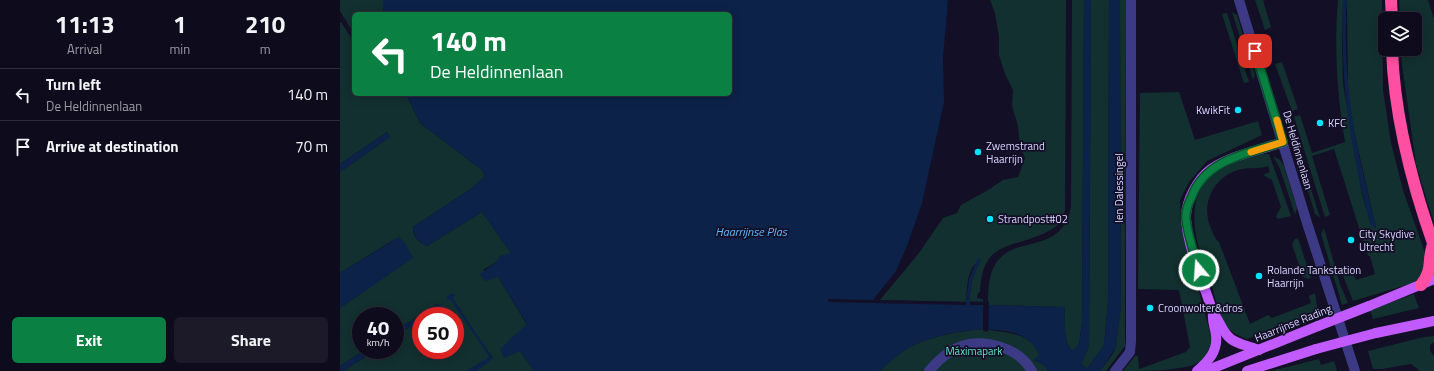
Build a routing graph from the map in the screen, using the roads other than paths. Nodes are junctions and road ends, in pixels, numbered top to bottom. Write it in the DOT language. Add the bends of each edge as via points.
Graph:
graph roads {
  1 [pos="1131,0"];
  2 [pos="1239,0"];
  3 [pos="1391,0"];
  4 [pos="1392,12"];
  5 [pos="1393,56"];
  6 [pos="1283,142"];
  7 [pos="1434,245"];
  8 [pos="1434,279"];
  9 [pos="1421,284"];
  10 [pos="1213,313"];
  11 [pos="1434,321"];
  12 [pos="1259,350"];
  13 [pos="929,371"];
  14 [pos="1032,371"];
  15 [pos="1115,371"];
  16 [pos="1197,371"];
  17 [pos="1206,371"];
  18 [pos="1247,371"];
  19 [pos="1355,371"];
  1 -- 15 [label="street, Ien Dalessingel" via="1131,341 1130,352"];
  2 -- 6 [label="street, De Heldinnenlaan"];
  3 -- 4 [label="highway"];
  5 -- 7 [label="highway" via="1409,160"];
  6 -- 10 [label="main road" via="1226,160 1210,170 1195,188 1186,218 1190,241"];
  6 -- 19 [label="street, De Heldinnenlaan"];
  7 -- 9 [label="highway" via="1429,255 1431,266"];
  8 -- 9 [label="main road, Haarrijnse Rading"];
  9 -- 12 [label="main road, Haarrijnse Rading, bridge"];
  10 -- 12 [label="main road" via="1219,319 1227,336 1235,342"];
  10 -- 16 [label="main road" via="1212,321 1216,336 1211,359"];
  11 -- 18 [label="main road, bridge" via="1316,349"];
  12 -- 17 [label="main road, Haarrijnse Rading"];
  13 -- 14 [label="street" via="951,350 984,342 1010,350"];
}
